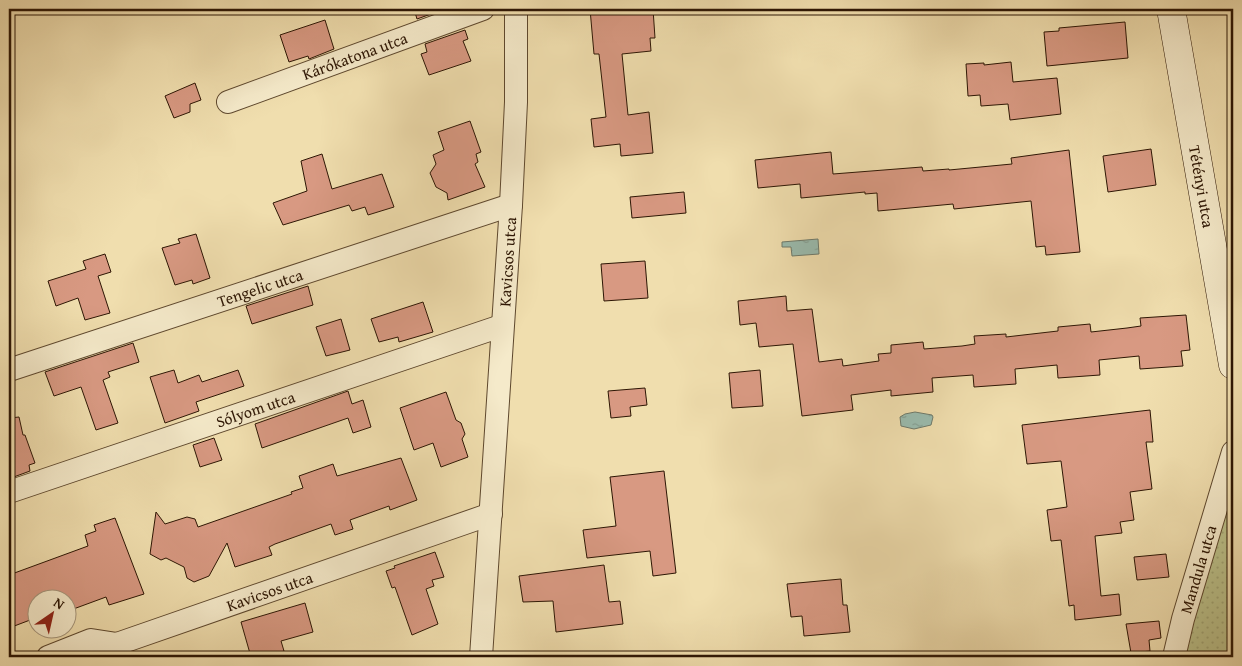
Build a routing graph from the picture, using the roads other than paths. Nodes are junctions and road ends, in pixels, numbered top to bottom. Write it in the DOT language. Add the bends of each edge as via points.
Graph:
graph roads {
  1 [pos="482,9"];
  2 [pos="516,9"];
  3 [pos="1171,9"];
  4 [pos="228,102"];
  5 [pos="511,204"];
  6 [pos="501,326"];
  7 [pos="1233,365"];
  8 [pos="9,370"];
  9 [pos="1233,452"];
  10 [pos="9,492"];
  11 [pos="491,514"];
  12 [pos="48,657"];
  13 [pos="481,657"];
  14 [pos="1174,657"];
  1 -- 4 [label="street, Kárókatona utca"];
  2 -- 5 [label="street, Kavicsos utca"];
  3 -- 7 [label="street, Tétényi utca"];
  5 -- 6 [label="street, Kavicsos utca"];
  5 -- 8 [label="street, Tengelic utca"];
  6 -- 10 [label="street, Sólyom utca"];
  6 -- 11 [label="street, Kavicsos utca"];
  9 -- 14 [label="street, Mandula utca"];
  11 -- 12 [label="street, Kavicsos utca" via="117,644 91,640"];
  11 -- 13 [label="street, Kavicsos utca"];
}
